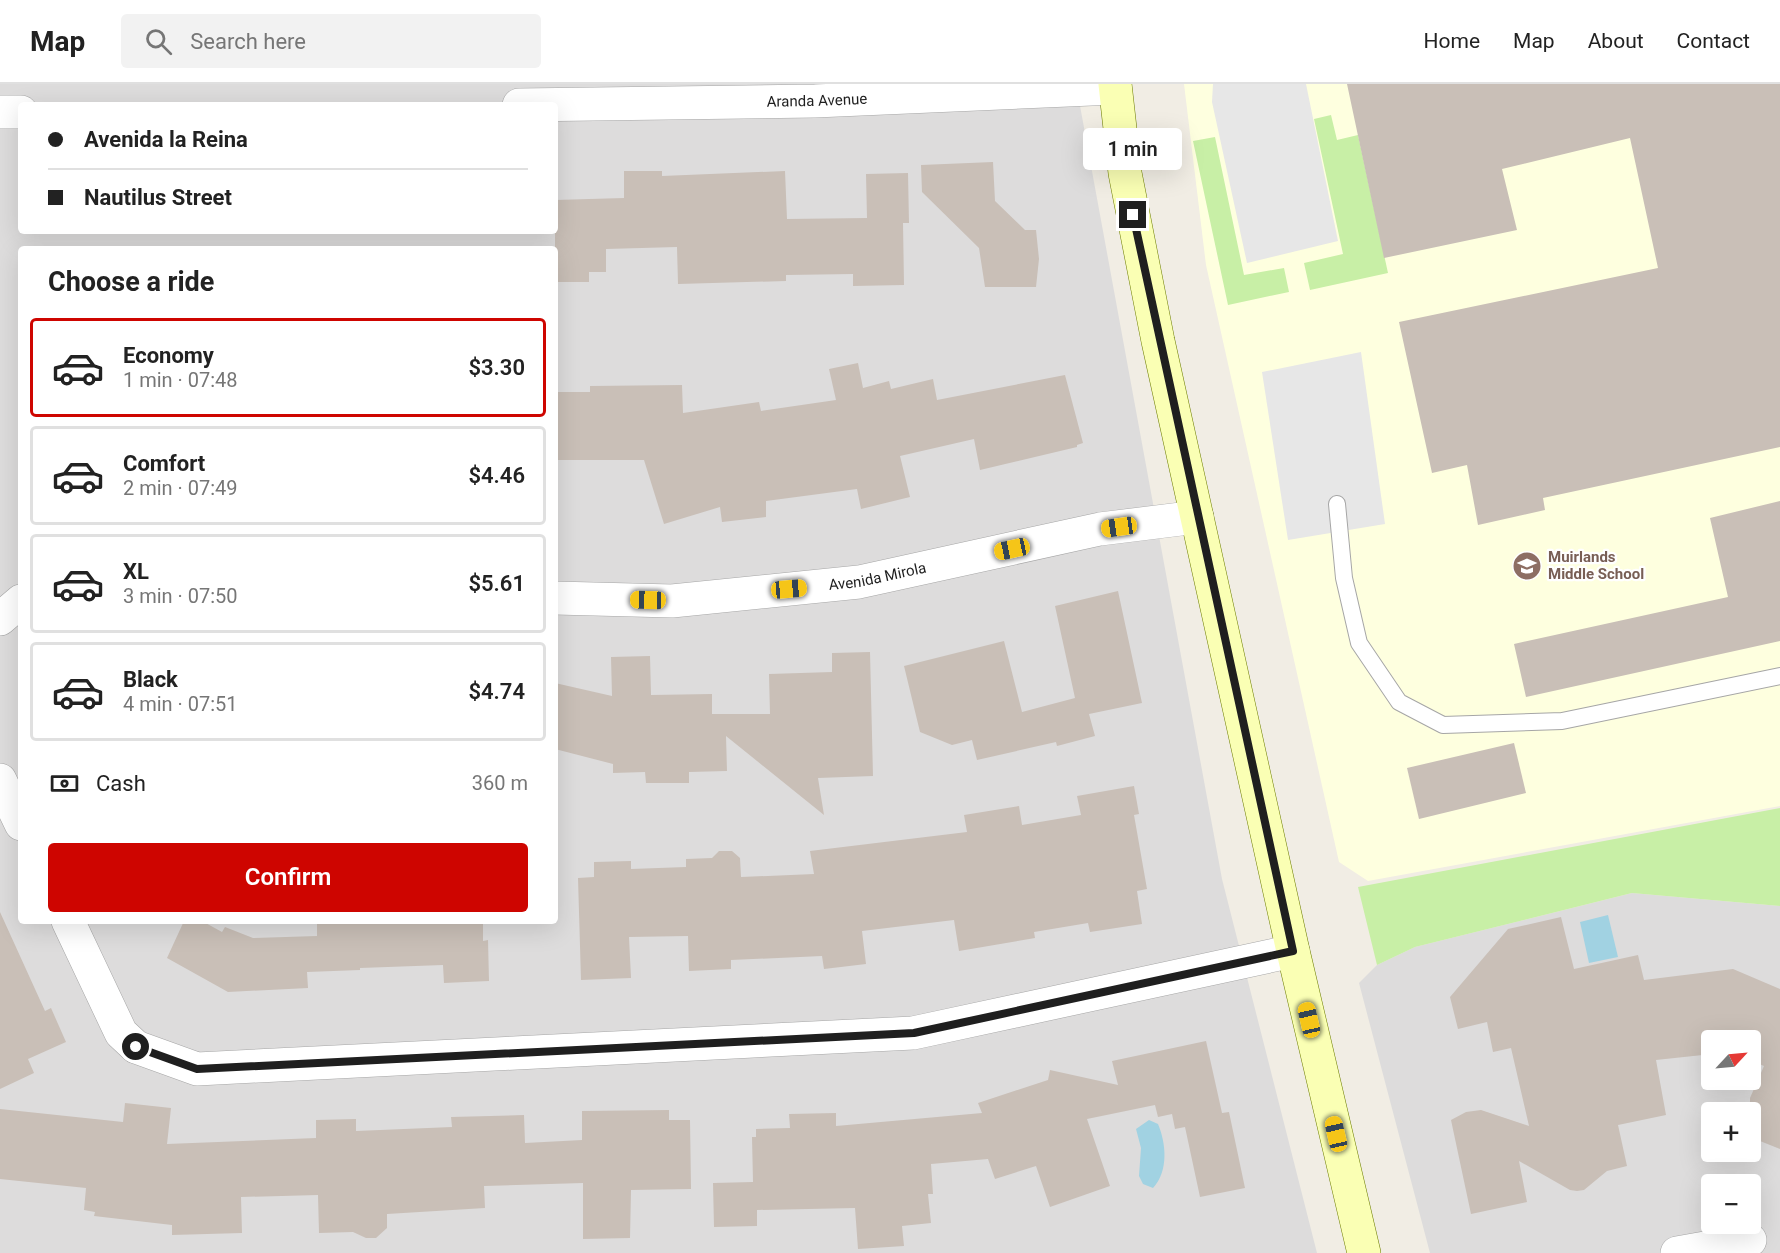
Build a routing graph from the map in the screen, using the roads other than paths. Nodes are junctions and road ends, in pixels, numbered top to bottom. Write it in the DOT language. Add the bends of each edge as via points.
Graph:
graph roads {
  1 [pos="1115,86"];
  2 [pos="814,92"];
  3 [pos="558,103"];
  4 [pos="0,112"];
  5 [pos="18,112"];
  6 [pos="1337,504"];
  7 [pos="1197,517"];
  8 [pos="558,598"];
  9 [pos="18,604"];
  10 [pos="0,619"];
  11 [pos="1780,676"];
  12 [pos="0,780"];
  13 [pos="18,818"];
  14 [pos="69,924"];
  15 [pos="1293,951"];
  16 [pos="1750,1240"];
  17 [pos="1364,1253"];
  18 [pos="1677,1253"];
  1 -- 2 [label="street, Aranda Avenue"];
  1 -- 7 [label="main road" via="1125,173"];
  2 -- 3 [label="street, Aranda Avenue"];
  4 -- 5 [label="street"];
  6 -- 11 [label="lane" via="1344,578 1359,643 1399,702 1443,725 1562,721"];
  7 -- 8 [label="street, Avenida Mirola" via="1100,529 859,582 672,601"];
  7 -- 15 [label="main road"];
  9 -- 10 [label="street"];
  12 -- 13 [label="street"];
  14 -- 15 [label="street" via="121,1033 136,1047 197,1069 914,1033"];
  15 -- 17 [label="main road"];
  16 -- 18 [label="street"];
}
